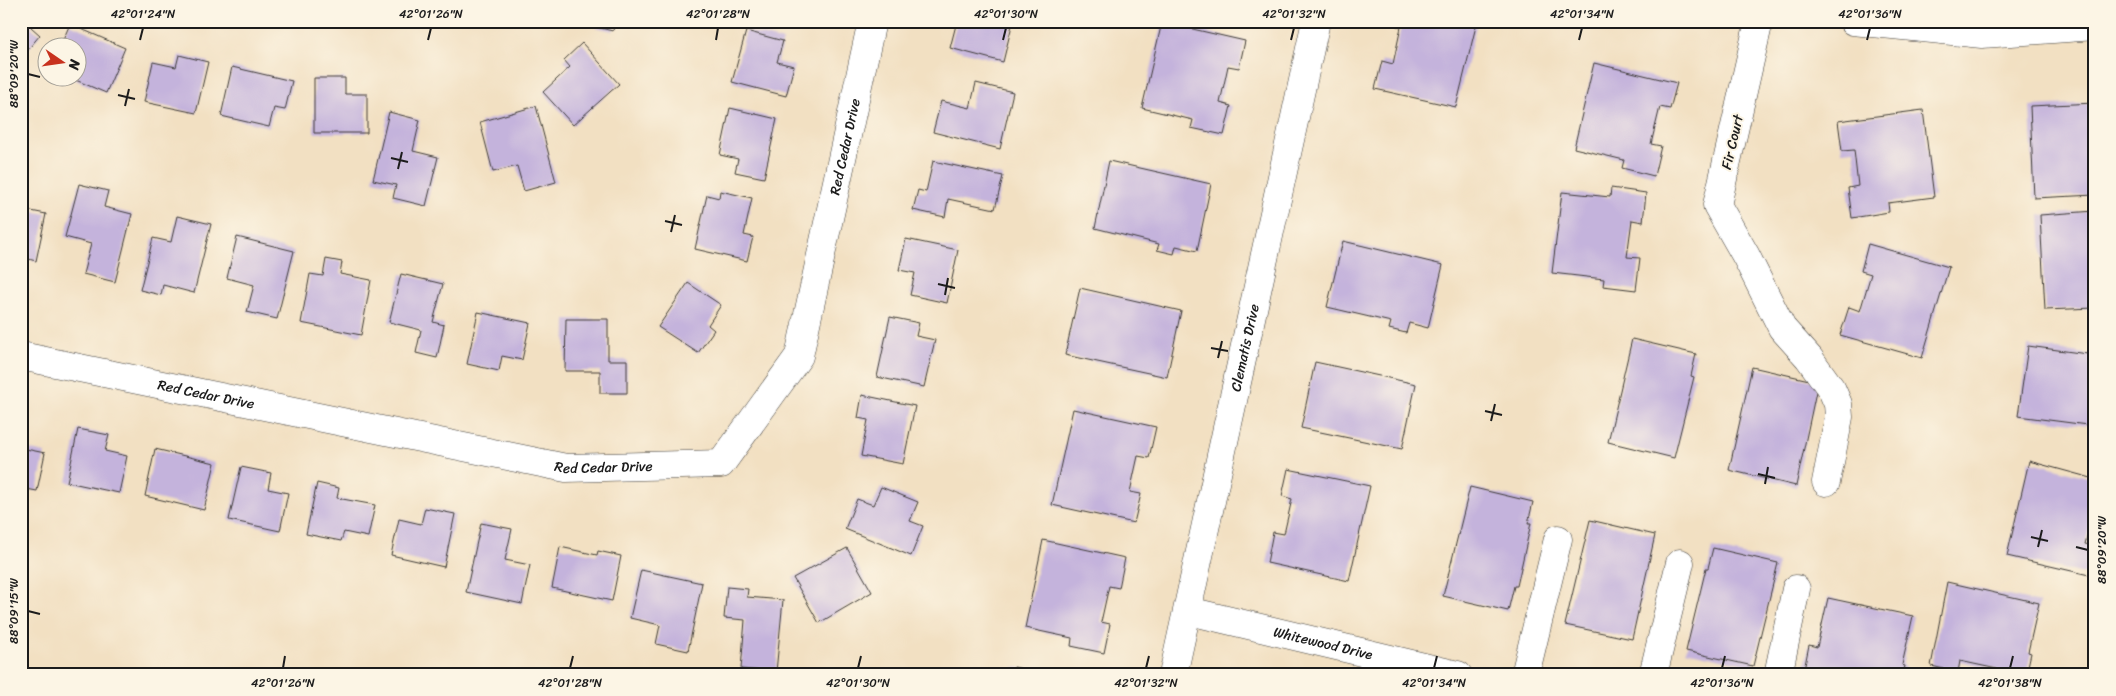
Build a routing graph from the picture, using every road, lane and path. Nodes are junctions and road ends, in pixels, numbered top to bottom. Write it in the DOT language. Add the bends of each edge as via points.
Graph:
graph roads {
  1 [pos="872,21"];
  2 [pos="1316,21"];
  3 [pos="1759,21"];
  4 [pos="1853,21"];
  5 [pos="2095,26"];
  6 [pos="21,356"];
  7 [pos="1826,482"];
  8 [pos="1558,539"];
  9 [pos="1680,563"];
  10 [pos="1796,589"];
  11 [pos="1189,611"];
  12 [pos="1173,675"];
  13 [pos="1458,675"];
  14 [pos="1526,675"];
  15 [pos="1652,675"];
  16 [pos="1778,675"];
  1 -- 6 [label="street, Red Cedar Drive" via="799,356 721,464 566,468"];
  2 -- 11 [label="street, Clematis Drive"];
  3 -- 7 [label="street, Fir Court" via="1717,205 1782,328 1809,358 1838,404 1839,417"];
  4 -- 5 [label="street" via="1982,34"];
  8 -- 14 [label="street"];
  9 -- 15 [label="street"];
  10 -- 16 [label="street"];
  11 -- 12 [label="street, Clematis Drive"];
  11 -- 13 [label="street, Whitewood Drive"];
}
